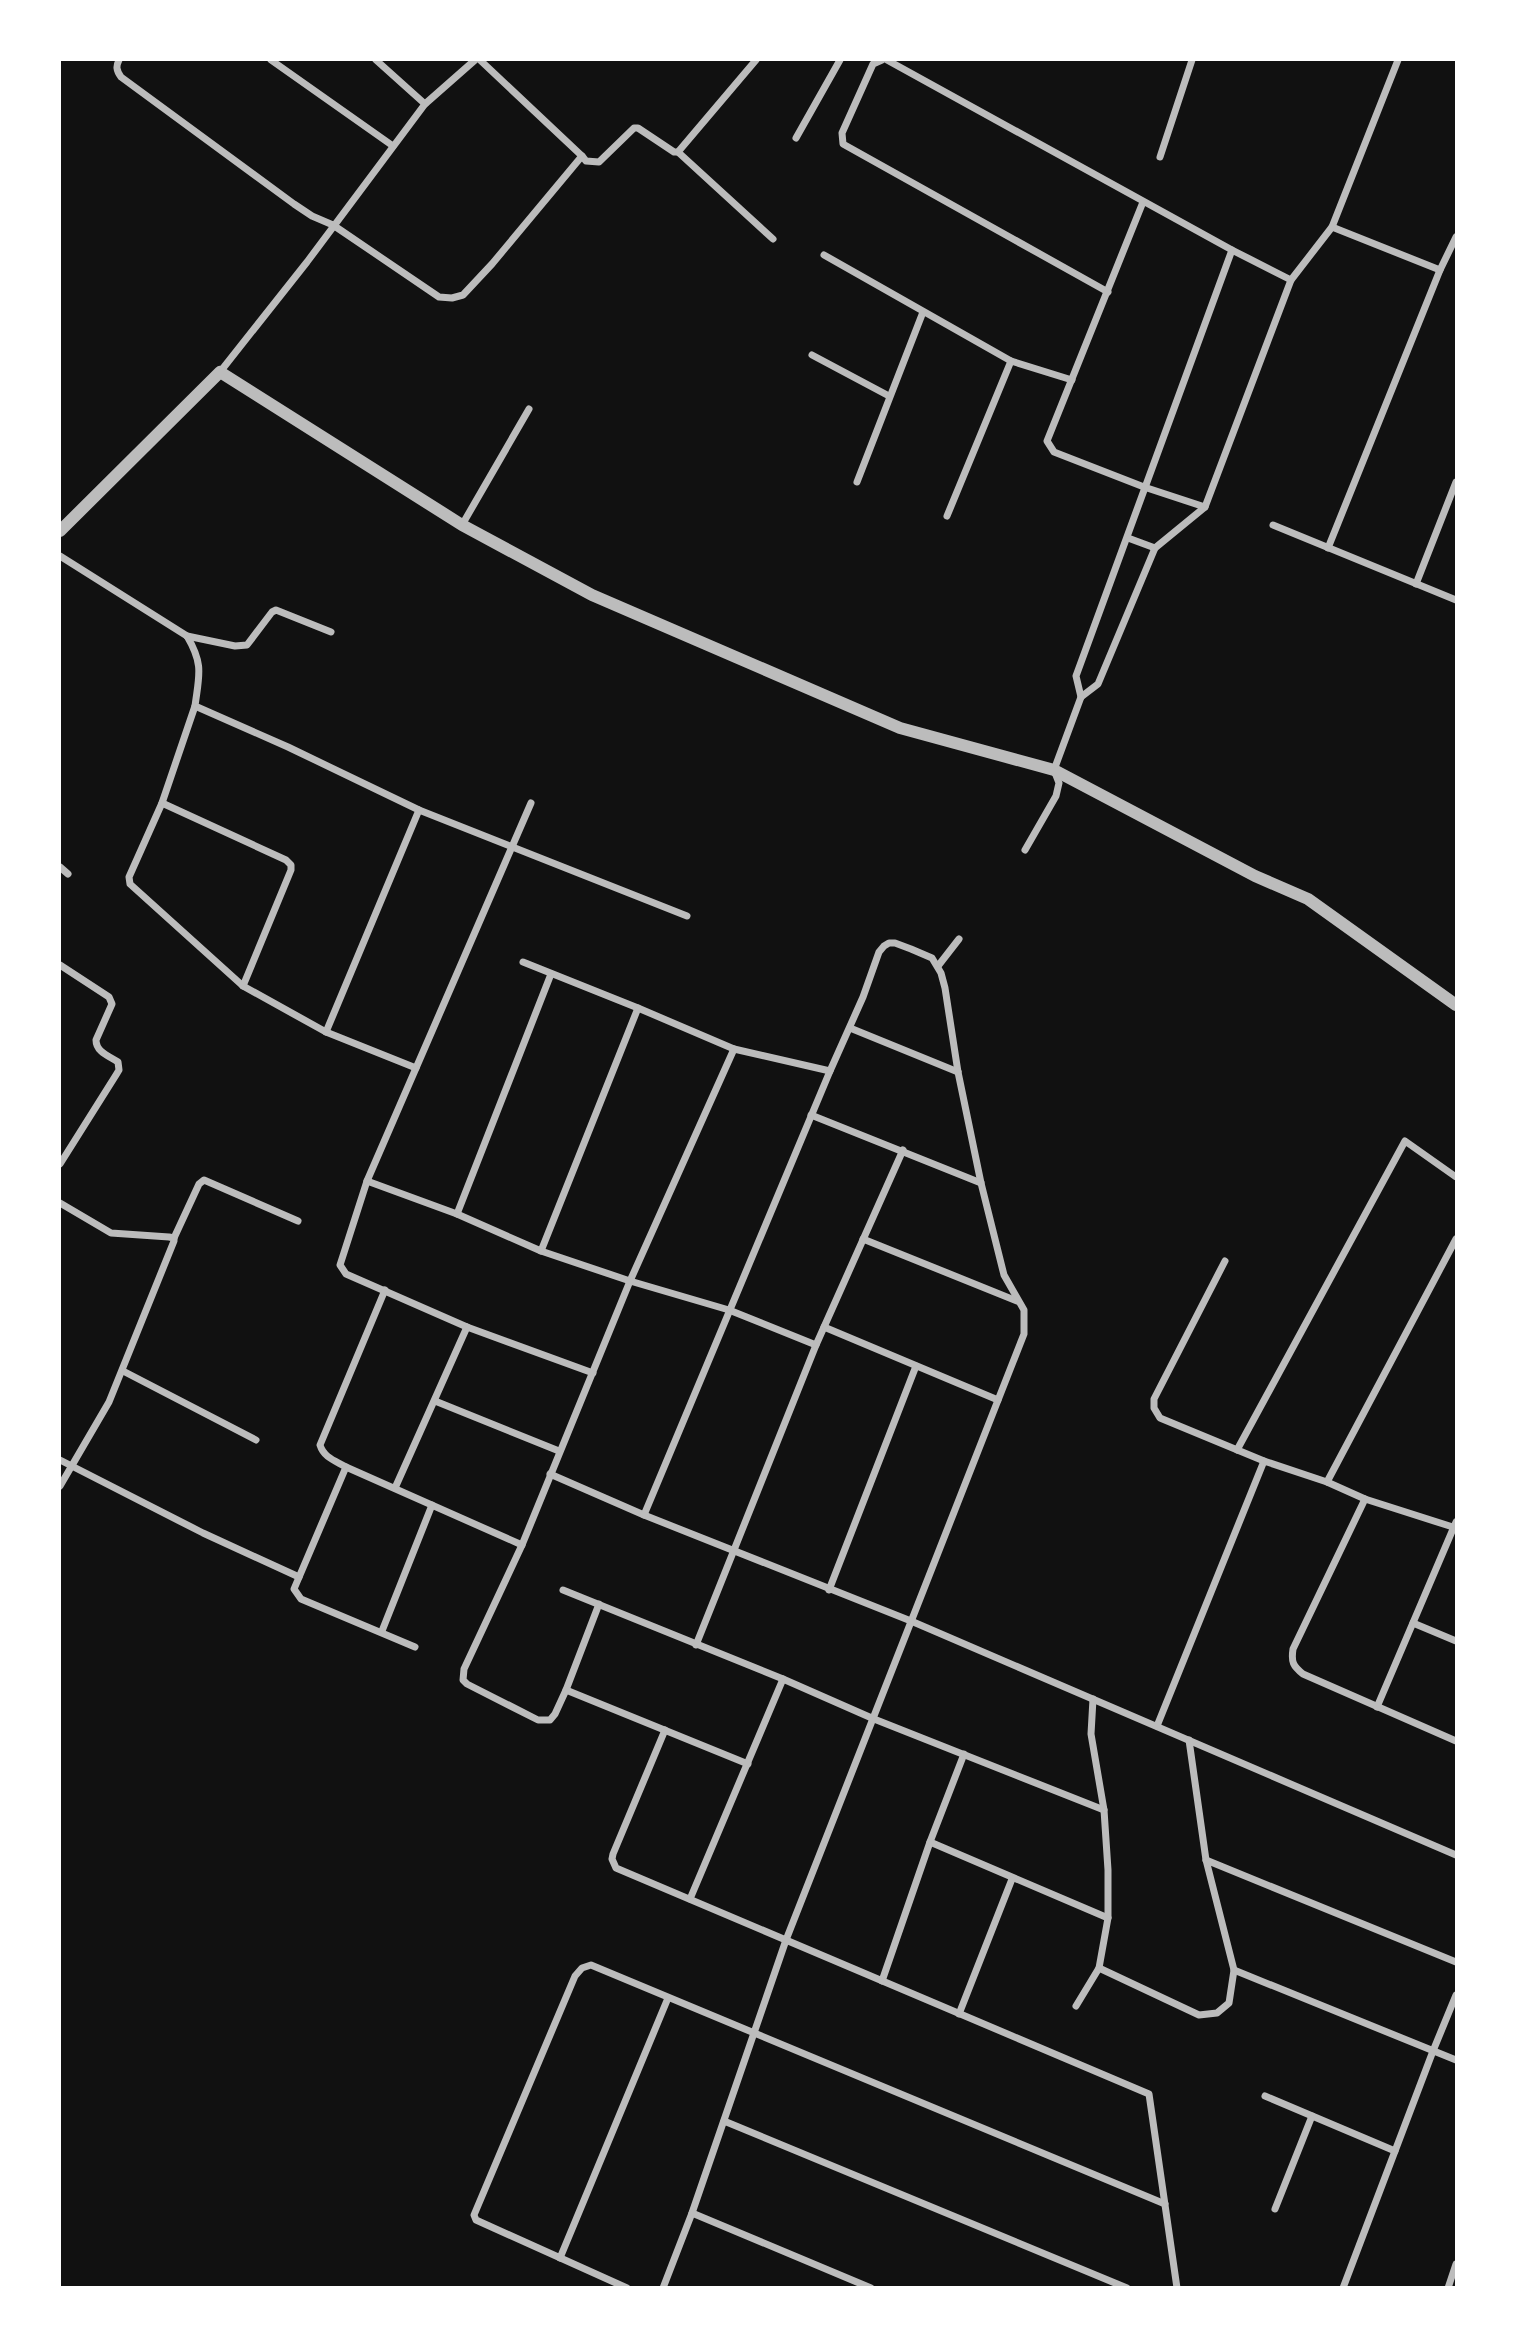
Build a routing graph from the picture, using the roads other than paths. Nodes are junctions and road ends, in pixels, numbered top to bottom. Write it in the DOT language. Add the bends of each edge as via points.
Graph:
graph roads {
  1 [pos="119,60"];
  2 [pos="271,60"];
  3 [pos="376,60"];
  4 [pos="477,60"];
  5 [pos="756,60"];
  6 [pos="841,60"];
  7 [pos="884,60"];
  8 [pos="1192,60"];
  9 [pos="1398,60"];
  10 [pos="425,104"];
  11 [pos="796,138"];
  12 [pos="393,146"];
  13 [pos="678,152"];
  14 [pos="582,156"];
  15 [pos="1160,157"];
  16 [pos="1143,202"];
  17 [pos="333,225"];
  18 [pos="1332,227"];
  19 [pos="1457,237"];
  20 [pos="772,239"];
  21 [pos="1232,250"];
  22 [pos="824,255"];
  23 [pos="1440,270"];
  24 [pos="1291,280"];
  25 [pos="1108,292"];
  26 [pos="923,312"];
  27 [pos="812,355"];
  28 [pos="1011,361"];
  29 [pos="220,372"];
  30 [pos="1072,380"];
  31 [pos="889,396"];
  32 [pos="529,409"];
  33 [pos="857,482"];
  34 [pos="1457,482"];
  35 [pos="1144,486"];
  36 [pos="1205,507"];
  37 [pos="947,516"];
  38 [pos="462,525"];
  39 [pos="1273,525"];
  40 [pos="60,531"];
  41 [pos="1128,538"];
  42 [pos="1155,548"];
  43 [pos="1328,548"];
  44 [pos="60,556"];
  45 [pos="1416,584"];
  46 [pos="1457,600"];
  47 [pos="331,632"];
  48 [pos="187,636"];
  49 [pos="1081,697"];
  50 [pos="195,706"];
  51 [pos="1055,770"];
  52 [pos="162,803"];
  53 [pos="531,803"];
  54 [pos="419,810"];
  55 [pos="513,846"];
  56 [pos="1025,850"];
  57 [pos="60,867"];
  58 [pos="68,874"];
  59 [pos="687,916"];
  60 [pos="959,939"];
  61 [pos="523,962"];
  62 [pos="60,965"];
  63 [pos="938,966"];
  64 [pos="551,974"];
  65 [pos="243,986"];
  66 [pos="1457,1005"];
  67 [pos="638,1008"];
  68 [pos="849,1028"];
  69 [pos="327,1032"];
  70 [pos="734,1049"];
  71 [pos="416,1068"];
  72 [pos="830,1071"];
  73 [pos="958,1072"];
  74 [pos="811,1115"];
  75 [pos="902,1150"];
  76 [pos="60,1164"];
  77 [pos="1457,1177"];
  78 [pos="367,1181"];
  79 [pos="981,1183"];
  80 [pos="60,1203"];
  81 [pos="457,1214"];
  82 [pos="298,1221"];
  83 [pos="174,1238"];
  84 [pos="863,1239"];
  85 [pos="1457,1239"];
  86 [pos="541,1251"];
  87 [pos="1225,1261"];
  88 [pos="630,1281"];
  89 [pos="385,1290"];
  90 [pos="1018,1301"];
  91 [pos="729,1310"];
  92 [pos="467,1327"];
  93 [pos="824,1327"];
  94 [pos="817,1345"];
  95 [pos="916,1366"];
  96 [pos="123,1371"];
  97 [pos="593,1373"];
  98 [pos="998,1400"];
  99 [pos="435,1401"];
  100 [pos="256,1440"];
  101 [pos="1237,1450"];
  102 [pos="559,1451"];
  103 [pos="60,1460"];
  104 [pos="1264,1461"];
  105 [pos="72,1467"];
  106 [pos="346,1467"];
  107 [pos="550,1474"];
  108 [pos="1328,1482"];
  109 [pos="60,1486"];
  110 [pos="396,1488"];
  111 [pos="1365,1499"];
  112 [pos="432,1505"];
  113 [pos="644,1515"];
  114 [pos="1456,1526"];
  115 [pos="522,1545"];
  116 [pos="733,1550"];
  117 [pos="299,1577"];
  118 [pos="563,1590"];
  119 [pos="829,1590"];
  120 [pos="600,1604"];
  121 [pos="911,1621"];
  122 [pos="1413,1623"];
  123 [pos="382,1632"];
  124 [pos="1457,1641"];
  125 [pos="696,1645"];
  126 [pos="415,1647"];
  127 [pos="783,1679"];
  128 [pos="566,1690"];
  129 [pos="1093,1699"];
  130 [pos="1377,1707"];
  131 [pos="874,1719"];
  132 [pos="1157,1726"];
  133 [pos="664,1730"];
  134 [pos="1189,1740"];
  135 [pos="1457,1741"];
  136 [pos="964,1754"];
  137 [pos="748,1765"];
  138 [pos="1104,1810"];
  139 [pos="930,1842"];
  140 [pos="1457,1855"];
  141 [pos="1206,1860"];
  142 [pos="1012,1879"];
  143 [pos="690,1899"];
  144 [pos="1108,1918"];
  145 [pos="786,1940"];
  146 [pos="1457,1962"];
  147 [pos="1099,1969"];
  148 [pos="1234,1970"];
  149 [pos="882,1981"];
  150 [pos="1457,1995"];
  151 [pos="668,1998"];
  152 [pos="1076,2006"];
  153 [pos="960,2014"];
  154 [pos="754,2034"];
  155 [pos="1433,2051"];
  156 [pos="1457,2060"];
  157 [pos="1265,2096"];
  158 [pos="1312,2116"];
  159 [pos="724,2120"];
  160 [pos="1395,2151"];
  161 [pos="1165,2204"];
  162 [pos="1275,2209"];
  163 [pos="692,2213"];
  164 [pos="560,2258"];
  165 [pos="1457,2264"];
  166 [pos="627,2287"];
  167 [pos="663,2287"];
  168 [pos="871,2287"];
  169 [pos="1127,2287"];
  170 [pos="1177,2287"];
  171 [pos="1343,2287"];
  172 [pos="1448,2287"];
  1 -- 17 [label="street" via="116,66 121,76 294,204"];
  2 -- 12 [label="street"];
  3 -- 10 [label="street"];
  4 -- 10 [label="street"];
  4 -- 14 [label="street"];
  5 -- 13 [label="street"];
  6 -- 11 [label="street"];
  7 -- 16 [label="street"];
  7 -- 25 [label="street" via="873,64 842,133 843,144"];
  8 -- 15 [label="street"];
  9 -- 18 [label="street"];
  10 -- 12 [label="street"];
  12 -- 17 [label="street"];
  13 -- 14 [label="street" via="634,128 599,162"];
  13 -- 20 [label="street"];
  14 -- 17 [label="street" via="492,264 457,297 439,297"];
  16 -- 21 [label="street"];
  16 -- 25 [label="street"];
  17 -- 29 [label="street"];
  18 -- 23 [label="street"];
  18 -- 24 [label="street"];
  19 -- 23 [label="street"];
  21 -- 24 [label="street"];
  21 -- 35 [label="street"];
  22 -- 26 [label="street"];
  23 -- 43 [label="street"];
  24 -- 36 [label="street"];
  25 -- 30 [label="street"];
  26 -- 28 [label="street"];
  26 -- 31 [label="street"];
  27 -- 31 [label="street"];
  28 -- 30 [label="street"];
  28 -- 37 [label="street"];
  29 -- 38 [label="street"];
  29 -- 40 [label="street"];
  30 -- 35 [label="street" via="1048,436 1050,447"];
  31 -- 33 [label="street"];
  32 -- 38 [label="street"];
  34 -- 45 [label="street"];
  35 -- 36 [label="street"];
  35 -- 41 [label="street"];
  36 -- 42 [label="street"];
  38 -- 51 [label="street" via="592,595 900,727"];
  39 -- 43 [label="street"];
  41 -- 42 [label="street"];
  41 -- 49 [label="street" via="1076,676"];
  42 -- 49 [label="street" via="1098,684"];
  43 -- 45 [label="street"];
  44 -- 48 [label="street"];
  45 -- 46 [label="street"];
  47 -- 48 [label="street" via="276,610 247,645"];
  48 -- 50 [label="street" via="200,665"];
  49 -- 51 [label="street"];
  50 -- 52 [label="street"];
  50 -- 54 [label="street"];
  51 -- 56 [label="street" via="1056,796"];
  51 -- 66 [label="street" via="1255,876 1308,899"];
  52 -- 65 [label="street" via="129,877 130,884"];
  52 -- 65 [label="street" via="291,865"];
  53 -- 55 [label="street"];
  54 -- 55 [label="street"];
  54 -- 69 [label="street"];
  55 -- 59 [label="street"];
  55 -- 71 [label="street"];
  57 -- 58 [label="street"];
  60 -- 63 [label="street"];
  61 -- 64 [label="street"];
  62 -- 76 [label="street" via="109,997 112,1004 96,1046 120,1065"];
  63 -- 68 [label="street" via="932,958 895,943 884,946"];
  63 -- 73 [label="street"];
  64 -- 67 [label="street"];
  64 -- 81 [label="street"];
  65 -- 69 [label="street"];
  67 -- 70 [label="street"];
  67 -- 86 [label="street"];
  68 -- 72 [label="street"];
  68 -- 73 [label="street"];
  69 -- 71 [label="street"];
  70 -- 72 [label="street"];
  70 -- 88 [label="street"];
  71 -- 78 [label="street"];
  72 -- 74 [label="street"];
  73 -- 79 [label="street"];
  74 -- 75 [label="street"];
  74 -- 91 [label="street"];
  75 -- 79 [label="street"];
  75 -- 84 [label="street"];
  77 -- 101 [label="street" via="1405,1141"];
  78 -- 81 [label="street"];
  78 -- 89 [label="street" via="340,1265 346,1274"];
  79 -- 90 [label="street" via="1004,1275"];
  80 -- 83 [label="street" via="111,1233"];
  81 -- 86 [label="street"];
  82 -- 83 [label="street" via="204,1180"];
  83 -- 96 [label="street"];
  84 -- 90 [label="street"];
  84 -- 93 [label="street"];
  85 -- 108 [label="street"];
  86 -- 88 [label="street"];
  87 -- 101 [label="street" via="1154,1399 1154,1408 1160,1418"];
  88 -- 91 [label="street"];
  88 -- 97 [label="street"];
  89 -- 92 [label="street"];
  89 -- 106 [label="street" via="320,1445 328,1457"];
  90 -- 98 [label="street" via="1026,1318 1024,1334"];
  91 -- 94 [label="street"];
  91 -- 113 [label="street"];
  92 -- 97 [label="street"];
  92 -- 99 [label="street"];
  93 -- 94 [label="street"];
  93 -- 95 [label="street"];
  94 -- 116 [label="street"];
  95 -- 98 [label="street"];
  95 -- 119 [label="street"];
  96 -- 100 [label="street"];
  96 -- 105 [label="street"];
  97 -- 102 [label="street"];
  98 -- 121 [label="street"];
  99 -- 102 [label="street"];
  99 -- 110 [label="street"];
  101 -- 104 [label="street"];
  102 -- 107 [label="street"];
  103 -- 105 [label="street"];
  104 -- 108 [label="street"];
  104 -- 132 [label="street"];
  105 -- 109 [label="street"];
  105 -- 117 [label="street"];
  106 -- 110 [label="street"];
  106 -- 117 [label="street"];
  107 -- 113 [label="street"];
  107 -- 115 [label="street"];
  108 -- 111 [label="street"];
  110 -- 112 [label="street"];
  111 -- 114 [label="street"];
  111 -- 130 [label="street" via="1292,1658 1303,1674"];
  112 -- 115 [label="street"];
  112 -- 123 [label="street"];
  113 -- 116 [label="street"];
  114 -- 122 [label="street"];
  115 -- 128 [label="street" via="463,1680 543,1721 555,1714"];
  116 -- 119 [label="street"];
  116 -- 125 [label="street"];
  117 -- 123 [label="street" via="294,1589 301,1599"];
  118 -- 120 [label="street"];
  119 -- 121 [label="street"];
  120 -- 125 [label="street"];
  120 -- 128 [label="street"];
  121 -- 129 [label="street"];
  121 -- 131 [label="street"];
  122 -- 124 [label="street"];
  122 -- 130 [label="street"];
  123 -- 126 [label="street"];
  125 -- 127 [label="street"];
  127 -- 131 [label="street"];
  127 -- 137 [label="street"];
  128 -- 133 [label="street"];
  129 -- 132 [label="street"];
  129 -- 138 [label="street" via="1090,1734"];
  130 -- 135 [label="street"];
  131 -- 136 [label="street"];
  131 -- 145 [label="street"];
  132 -- 134 [label="street"];
  133 -- 137 [label="street"];
  133 -- 143 [label="street" via="612,1859 616,1868"];
  134 -- 140 [label="street"];
  134 -- 141 [label="street"];
  136 -- 138 [label="street"];
  136 -- 139 [label="street"];
  137 -- 143 [label="street"];
  138 -- 144 [label="street"];
  139 -- 142 [label="street"];
  139 -- 149 [label="street"];
  141 -- 146 [label="street"];
  141 -- 148 [label="street"];
  142 -- 144 [label="street"];
  142 -- 153 [label="street"];
  143 -- 145 [label="street"];
  144 -- 147 [label="street"];
  145 -- 149 [label="street"];
  145 -- 154 [label="street"];
  147 -- 148 [label="street" via="1199,2015 1217,2013 1228,2003"];
  147 -- 152 [label="street"];
  148 -- 155 [label="street"];
  149 -- 153 [label="street"];
  150 -- 155 [label="street"];
  151 -- 154 [label="street"];
  151 -- 164 [label="street"];
  151 -- 164 [label="street" via="591,1965 582,1968 475,2207 476,2220"];
  153 -- 161 [label="street" via="1149,2094"];
  154 -- 159 [label="street"];
  154 -- 161 [label="street"];
  155 -- 156 [label="street"];
  155 -- 160 [label="street"];
  157 -- 158 [label="street"];
  158 -- 160 [label="street"];
  158 -- 162 [label="street"];
  159 -- 163 [label="street"];
  159 -- 169 [label="street"];
  160 -- 171 [label="street"];
  161 -- 170 [label="street"];
  163 -- 167 [label="street"];
  163 -- 168 [label="street"];
  164 -- 166 [label="street"];
  165 -- 172 [label="street"];
}
